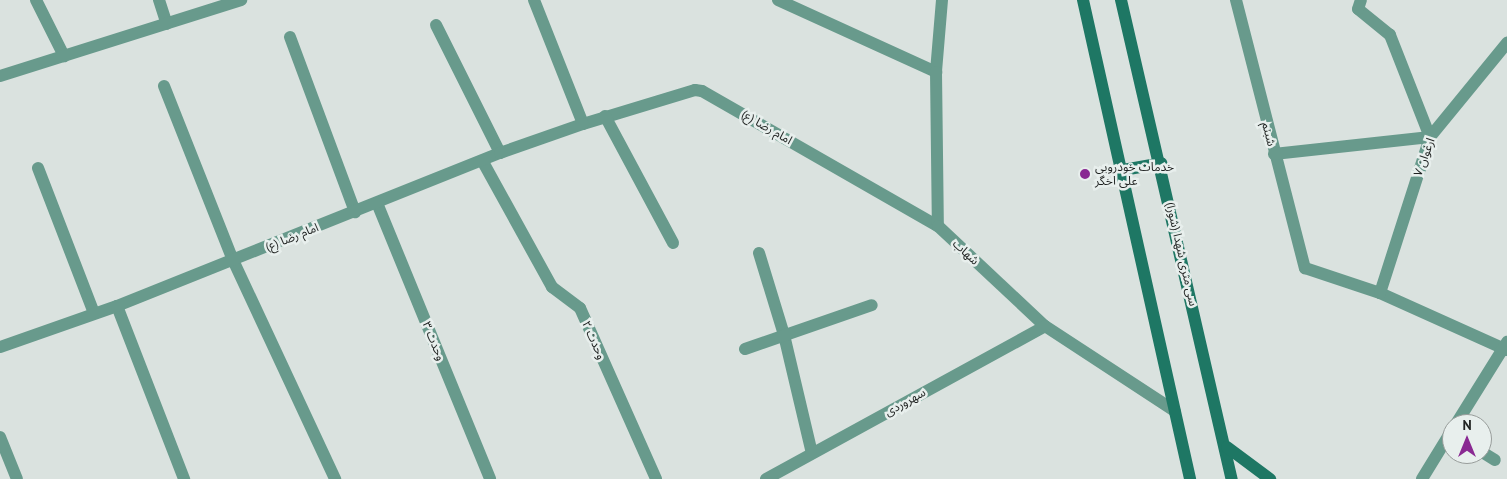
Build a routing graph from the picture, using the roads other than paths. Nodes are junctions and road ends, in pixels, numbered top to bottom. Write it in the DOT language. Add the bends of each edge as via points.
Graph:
graph roads {
  1 [pos="36,0"];
  2 [pos="159,0"];
  3 [pos="241,0"];
  4 [pos="534,0"];
  5 [pos="778,0"];
  6 [pos="942,0"];
  7 [pos="1083,0"];
  8 [pos="1121,0"];
  9 [pos="1236,0"];
  10 [pos="1359,4"];
  11 [pos="167,24"];
  12 [pos="436,25"];
  13 [pos="290,37"];
  14 [pos="1507,43"];
  15 [pos="64,56"];
  16 [pos="936,72"];
  17 [pos="0,76"];
  18 [pos="164,86"];
  19 [pos="605,116"];
  20 [pos="583,124"];
  21 [pos="1430,137"];
  22 [pos="500,153"];
  23 [pos="1274,154"];
  24 [pos="483,162"];
  25 [pos="1161,163"];
  26 [pos="38,168"];
  27 [pos="1123,170"];
  28 [pos="377,203"];
  29 [pos="355,212"];
  30 [pos="938,226"];
  31 [pos="673,243"];
  32 [pos="760,253"];
  33 [pos="233,260"];
  34 [pos="1380,293"];
  35 [pos="872,305"];
  36 [pos="117,306"];
  37 [pos="94,314"];
  38 [pos="1045,326"];
  39 [pos="784,335"];
  40 [pos="0,346"];
  41 [pos="1506,347"];
  42 [pos="745,349"];
  43 [pos="1175,411"];
  44 [pos="1463,414"];
  45 [pos="0,437"];
  46 [pos="1227,447"];
  47 [pos="1442,447"];
  48 [pos="812,454"];
  49 [pos="1492,458"];
  50 [pos="1495,460"];
  51 [pos="17,479"];
  52 [pos="184,479"];
  53 [pos="335,479"];
  54 [pos="490,479"];
  55 [pos="656,479"];
  56 [pos="766,479"];
  57 [pos="1190,479"];
  58 [pos="1232,479"];
  59 [pos="1270,479"];
  60 [pos="1422,479"];
  1 -- 15 [label="street"];
  2 -- 11 [label="street"];
  3 -- 11 [label="street"];
  4 -- 20 [label="street"];
  5 -- 16 [label="street"];
  6 -- 16 [label="street"];
  7 -- 27 [label="main road"];
  8 -- 25 [label="main road, سی متری شهدا (شورا)"];
  9 -- 23 [label="street, شبنم"];
  10 -- 21 [label="street" via="1390,35"];
  11 -- 15 [label="street"];
  12 -- 22 [label="street"];
  13 -- 29 [label="street"];
  14 -- 21 [label="street, ارغوان ۷"];
  15 -- 17 [label="street"];
  16 -- 30 [label="street"];
  18 -- 33 [label="street"];
  19 -- 20 [label="street, امام رضا (ع)"];
  19 -- 30 [label="street, امام رضا (ع)" via="695,90 710,94"];
  19 -- 31 [label="street"];
  20 -- 22 [label="street, امام رضا (ع)"];
  21 -- 23 [label="street"];
  21 -- 34 [label="street, ارغوان ۷"];
  22 -- 24 [label="street, امام رضا (ع)"];
  23 -- 34 [label="street, شبنم" via="1305,268"];
  24 -- 28 [label="street, امام رضا (ع)"];
  24 -- 55 [label="street, وحدت ۲" via="552,287 580,308"];
  25 -- 27 [label="main road"];
  25 -- 46 [label="main road, سی متری شهدا (شورا)"];
  26 -- 37 [label="street"];
  27 -- 43 [label="main road"];
  28 -- 29 [label="street, امام رضا (ع)"];
  28 -- 54 [label="street, وحدت ۳"];
  29 -- 33 [label="street, امام رضا (ع)"];
  30 -- 38 [label="street, شهاب"];
  32 -- 39 [label="street"];
  33 -- 36 [label="street, امام رضا (ع)"];
  33 -- 53 [label="street"];
  34 -- 41 [label="street"];
  35 -- 39 [label="street"];
  36 -- 37 [label="street, امام رضا (ع)"];
  36 -- 52 [label="street"];
  37 -- 40 [label="street, امام رضا (ع)"];
  38 -- 43 [label="street, شهاب"];
  38 -- 48 [label="street, سهروردی"];
  39 -- 42 [label="street"];
  39 -- 48 [label="street"];
  41 -- 44 [label="street"];
  43 -- 57 [label="main road"];
  45 -- 51 [label="street"];
  46 -- 58 [label="main road, سی متری شهدا (شورا)"];
  46 -- 59 [label="main road"];
  47 -- 60 [label="street"];
  48 -- 56 [label="street, سهروردی"];
  49 -- 50 [label="street"];
}
